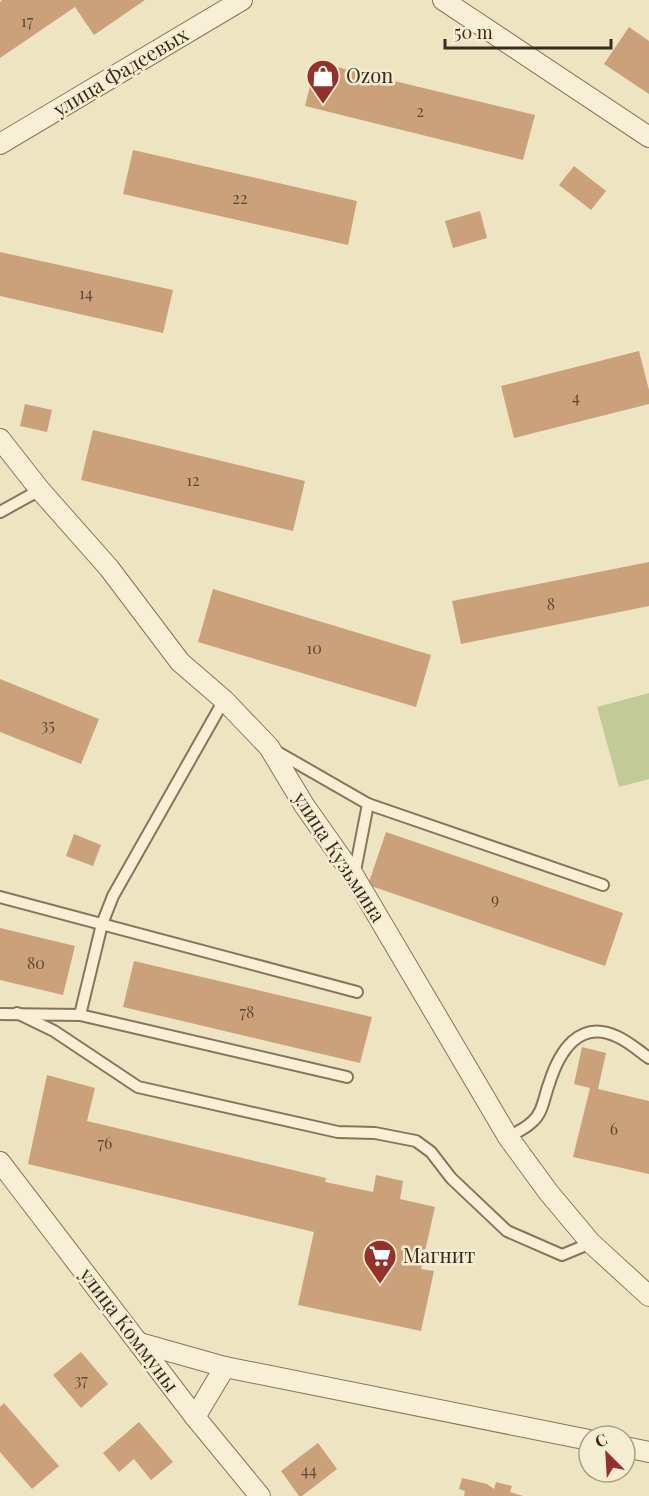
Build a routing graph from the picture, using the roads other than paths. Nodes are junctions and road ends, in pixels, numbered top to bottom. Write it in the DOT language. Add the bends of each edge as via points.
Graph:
graph roads {
  1 [pos="242,0"];
  2 [pos="443,0"];
  3 [pos="649,137"];
  4 [pos="0,144"];
  5 [pos="0,439"];
  6 [pos="40,490"];
  7 [pos="0,512"];
  8 [pos="224,700"];
  9 [pos="269,747"];
  10 [pos="368,804"];
  11 [pos="354,876"];
  12 [pos="603,885"];
  13 [pos="0,897"];
  14 [pos="102,924"];
  15 [pos="357,992"];
  16 [pos="17,1013"];
  17 [pos="0,1014"];
  18 [pos="80,1015"];
  19 [pos="649,1058"];
  20 [pos="347,1077"];
  21 [pos="508,1137"];
  22 [pos="0,1162"];
  23 [pos="591,1243"];
  24 [pos="649,1296"];
  25 [pos="140,1343"];
  26 [pos="225,1367"];
  27 [pos="195,1417"];
  28 [pos="577,1438"];
  29 [pos="260,1496"];
  1 -- 4 [label="street, улица Фадеевых"];
  2 -- 3 [label="street"];
  5 -- 6 [label="street, улица Кузьмина"];
  6 -- 7 [label="lane"];
  6 -- 8 [label="street, улица Кузьмина" via="110,568 180,662"];
  8 -- 9 [label="street, улица Кузьмина"];
  8 -- 14 [label="lane" via="132,860"];
  9 -- 10 [label="lane"];
  9 -- 11 [label="street, улица Кузьмина"];
  10 -- 11 [label="lane"];
  10 -- 12 [label="lane"];
  11 -- 21 [label="street, улица Кузьмина"];
  13 -- 14 [label="lane"];
  14 -- 15 [label="lane"];
  14 -- 18 [label="lane"];
  16 -- 17 [label="lane"];
  16 -- 18 [label="lane"];
  16 -- 23 [label="lane" via="54,1031 138,1087 338,1132 375,1133 416,1141 507,1232 562,1255"];
  18 -- 20 [label="lane"];
  19 -- 21 [label="lane" via="617,1036 596,1032 576,1036 554,1067 541,1110 532,1122"];
  21 -- 23 [label="street, улица Кузьмина"];
  22 -- 25 [label="street, улица Коммуны"];
  23 -- 24 [label="street, улица Кузьмина"];
  25 -- 26 [label="street"];
  25 -- 27 [label="street, улица Коммуны"];
  26 -- 27 [label="street"];
  26 -- 28 [label="street"];
  27 -- 29 [label="street, улица Коммуны"];
}
